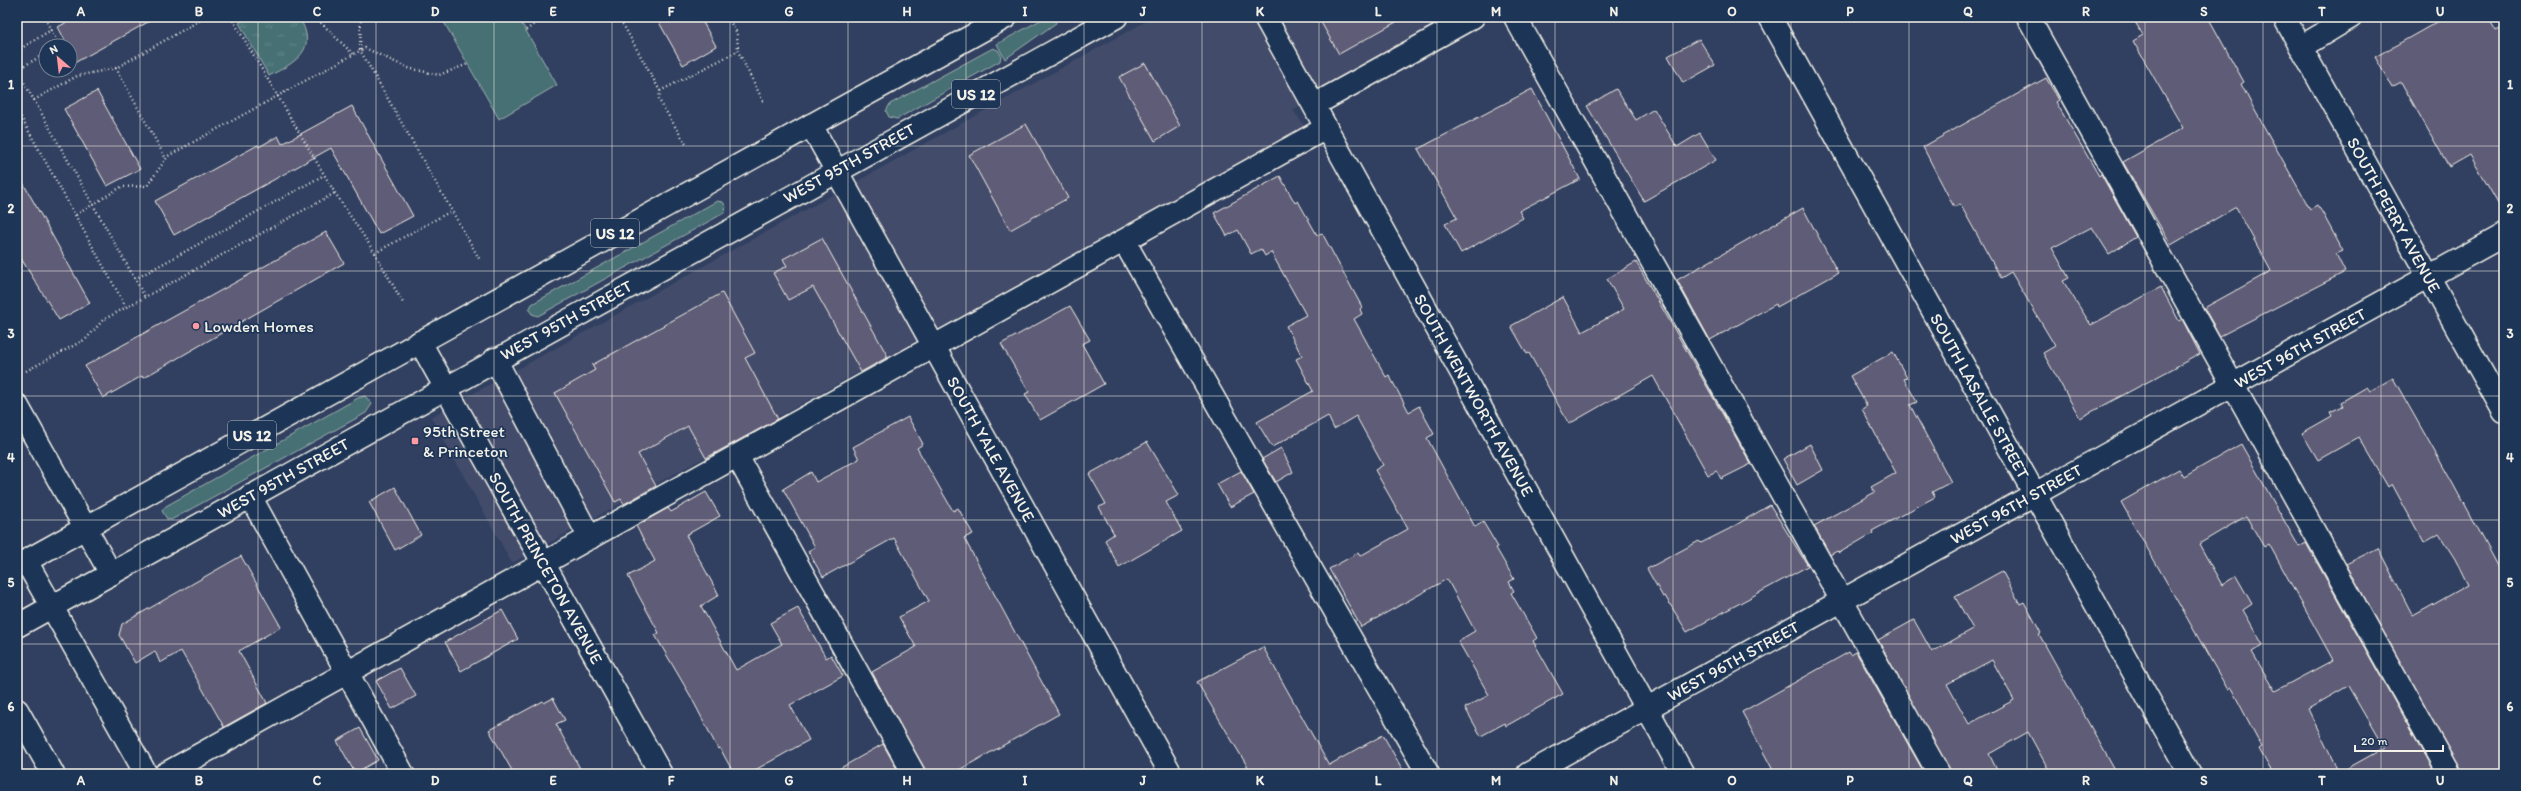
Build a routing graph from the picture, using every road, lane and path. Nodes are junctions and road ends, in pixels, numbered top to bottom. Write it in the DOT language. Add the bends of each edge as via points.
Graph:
graph roads {
  1 [pos="44,17"];
  2 [pos="206,17"];
  3 [pos="231,17"];
  4 [pos="315,17"];
  5 [pos="361,17"];
  6 [pos="545,17"];
  7 [pos="619,17"];
  8 [pos="727,17"];
  9 [pos="1006,17"];
  10 [pos="1116,17"];
  11 [pos="1265,17"];
  12 [pos="1473,17"];
  13 [pos="1515,17"];
  14 [pos="1770,17"];
  15 [pos="2028,17"];
  16 [pos="2284,17"];
  17 [pos="2351,17"];
  18 [pos="51,30"];
  19 [pos="526,30"];
  20 [pos="55,38"];
  21 [pos="2301,47"];
  22 [pos="360,50"];
  23 [pos="17,51"];
  24 [pos="738,51"];
  25 [pos="353,54"];
  26 [pos="38,58"];
  27 [pos="468,64"];
  28 [pos="116,68"];
  29 [pos="660,90"];
  30 [pos="277,96"];
  31 [pos="34,100"];
  32 [pos="764,102"];
  33 [pos="1314,105"];
  34 [pos="17,110"];
  35 [pos="811,125"];
  36 [pos="1326,128"];
  37 [pos="687,146"];
  38 [pos="166,159"];
  39 [pos="837,170"];
  40 [pos="324,175"];
  41 [pos="335,193"];
  42 [pos="93,205"];
  43 [pos="451,210"];
  44 [pos="76,216"];
  45 [pos="2504,235"];
  46 [pos="1124,241"];
  47 [pos="375,253"];
  48 [pos="480,260"];
  49 [pos="2428,277"];
  50 [pos="135,279"];
  51 [pos="145,297"];
  52 [pos="403,303"];
  53 [pos="126,307"];
  54 [pos="420,342"];
  55 [pos="935,346"];
  56 [pos="495,359"];
  57 [pos="26,371"];
  58 [pos="2232,385"];
  59 [pos="445,387"];
  60 [pos="17,405"];
  61 [pos="2504,412"];
  62 [pos="737,456"];
  63 [pos="2035,494"];
  64 [pos="250,496"];
  65 [pos="85,528"];
  66 [pos="590,538"];
  67 [pos="22,564"];
  68 [pos="544,564"];
  69 [pos="111,574"];
  70 [pos="1843,600"];
  71 [pos="52,607"];
  72 [pos="17,626"];
  73 [pos="347,673"];
  74 [pos="1647,709"];
  75 [pos="17,710"];
  76 [pos="138,771"];
  77 [pos="53,774"];
  78 [pos="165,774"];
  79 [pos="403,774"];
  80 [pos="661,774"];
  81 [pos="914,774"];
  82 [pos="1171,774"];
  83 [pos="1428,774"];
  84 [pos="1528,774"];
  85 [pos="1683,774"];
  86 [pos="1939,774"];
  87 [pos="2190,774"];
  88 [pos="2449,774"];
  1 -- 18 [label="path"];
  2 -- 28 [label="path"];
  3 -- 30 [label="path"];
  4 -- 25 [label="path"];
  5 -- 22 [label="path"];
  6 -- 19 [label="path"];
  7 -- 29 [label="path"];
  8 -- 24 [label="path" via="737,33"];
  9 -- 35 [label="street, US 12"];
  10 -- 39 [label="street, WEST 95TH STREET / US 12"];
  11 -- 33 [label="street, SOUTH WENTWORTH AVENUE"];
  12 -- 33 [label="street"];
  13 -- 70 [label="street"];
  14 -- 63 [label="street, SOUTH LASALLE STREET"];
  15 -- 58 [label="street"];
  16 -- 21 [label="street, SOUTH PERRY AVENUE"];
  17 -- 21 [label="street"];
  18 -- 20 [label="path"];
  18 -- 23 [label="path"];
  21 -- 49 [label="street, SOUTH PERRY AVENUE"];
  22 -- 25 [label="path"];
  22 -- 27 [label="path" via="365,48 408,68 439,75"];
  22 -- 43 [label="path"];
  24 -- 29 [label="path"];
  24 -- 32 [label="path"];
  25 -- 30 [label="path"];
  26 -- 31 [label="path" via="17,70"];
  28 -- 31 [label="path" via="77,76"];
  28 -- 38 [label="path"];
  29 -- 37 [label="path" via="659,100"];
  30 -- 38 [label="path"];
  30 -- 40 [label="path"];
  31 -- 42 [label="path"];
  33 -- 36 [label="street, SOUTH WENTWORTH AVENUE"];
  34 -- 44 [label="path"];
  35 -- 39 [label="street, SOUTH YALE AVENUE"];
  35 -- 54 [label="street, US 12"];
  36 -- 46 [label="street"];
  36 -- 74 [label="street, SOUTH WENTWORTH AVENUE"];
  38 -- 42 [label="path" via="147,186 121,187"];
  39 -- 55 [label="street, SOUTH YALE AVENUE"];
  39 -- 56 [label="street, WEST 95TH STREET / US 12"];
  40 -- 41 [label="path"];
  40 -- 50 [label="path"];
  41 -- 47 [label="path"];
  41 -- 51 [label="path"];
  42 -- 44 [label="path"];
  42 -- 50 [label="path"];
  43 -- 47 [label="path"];
  43 -- 48 [label="path"];
  44 -- 53 [label="path"];
  45 -- 49 [label="street, WEST 96TH STREET"];
  46 -- 55 [label="street"];
  46 -- 83 [label="street"];
  47 -- 52 [label="path"];
  49 -- 58 [label="street, WEST 96TH STREET"];
  49 -- 61 [label="street, SOUTH PERRY AVENUE"];
  50 -- 51 [label="path"];
  51 -- 53 [label="path"];
  53 -- 57 [label="path" via="103,320 86,339"];
  54 -- 59 [label="street, SOUTH PRINCETON AVENUE"];
  54 -- 65 [label="street, US 12"];
  55 -- 62 [label="street"];
  55 -- 82 [label="street, SOUTH YALE AVENUE"];
  56 -- 59 [label="street, WEST 95TH STREET / US 12"];
  56 -- 66 [label="street"];
  58 -- 63 [label="street, WEST 96TH STREET"];
  58 -- 88 [label="street"];
  59 -- 64 [label="street, WEST 95TH STREET / US 12"];
  59 -- 68 [label="street, SOUTH PRINCETON AVENUE"];
  60 -- 65 [label="street"];
  62 -- 66 [label="street"];
  62 -- 81 [label="street"];
  63 -- 70 [label="street, WEST 96TH STREET"];
  63 -- 87 [label="street, SOUTH LASALLE STREET"];
  64 -- 69 [label="street, WEST 95TH STREET / US 12"];
  64 -- 73 [label="street"];
  65 -- 67 [label="street, US 12"];
  65 -- 69 [label="street"];
  66 -- 68 [label="street"];
  67 -- 71 [label="street"];
  68 -- 73 [label="street"];
  68 -- 80 [label="street, SOUTH PRINCETON AVENUE"];
  69 -- 71 [label="street, WEST 95TH STREET / US 12"];
  70 -- 74 [label="street, WEST 96TH STREET"];
  70 -- 86 [label="street"];
  71 -- 72 [label="street, WEST 95TH STREET / US 12"];
  71 -- 76 [label="street"];
  73 -- 78 [label="street"];
  73 -- 79 [label="street"];
  74 -- 84 [label="street, WEST 96TH STREET"];
  74 -- 85 [label="street, SOUTH WENTWORTH AVENUE"];
  75 -- 77 [label="street"];
}
